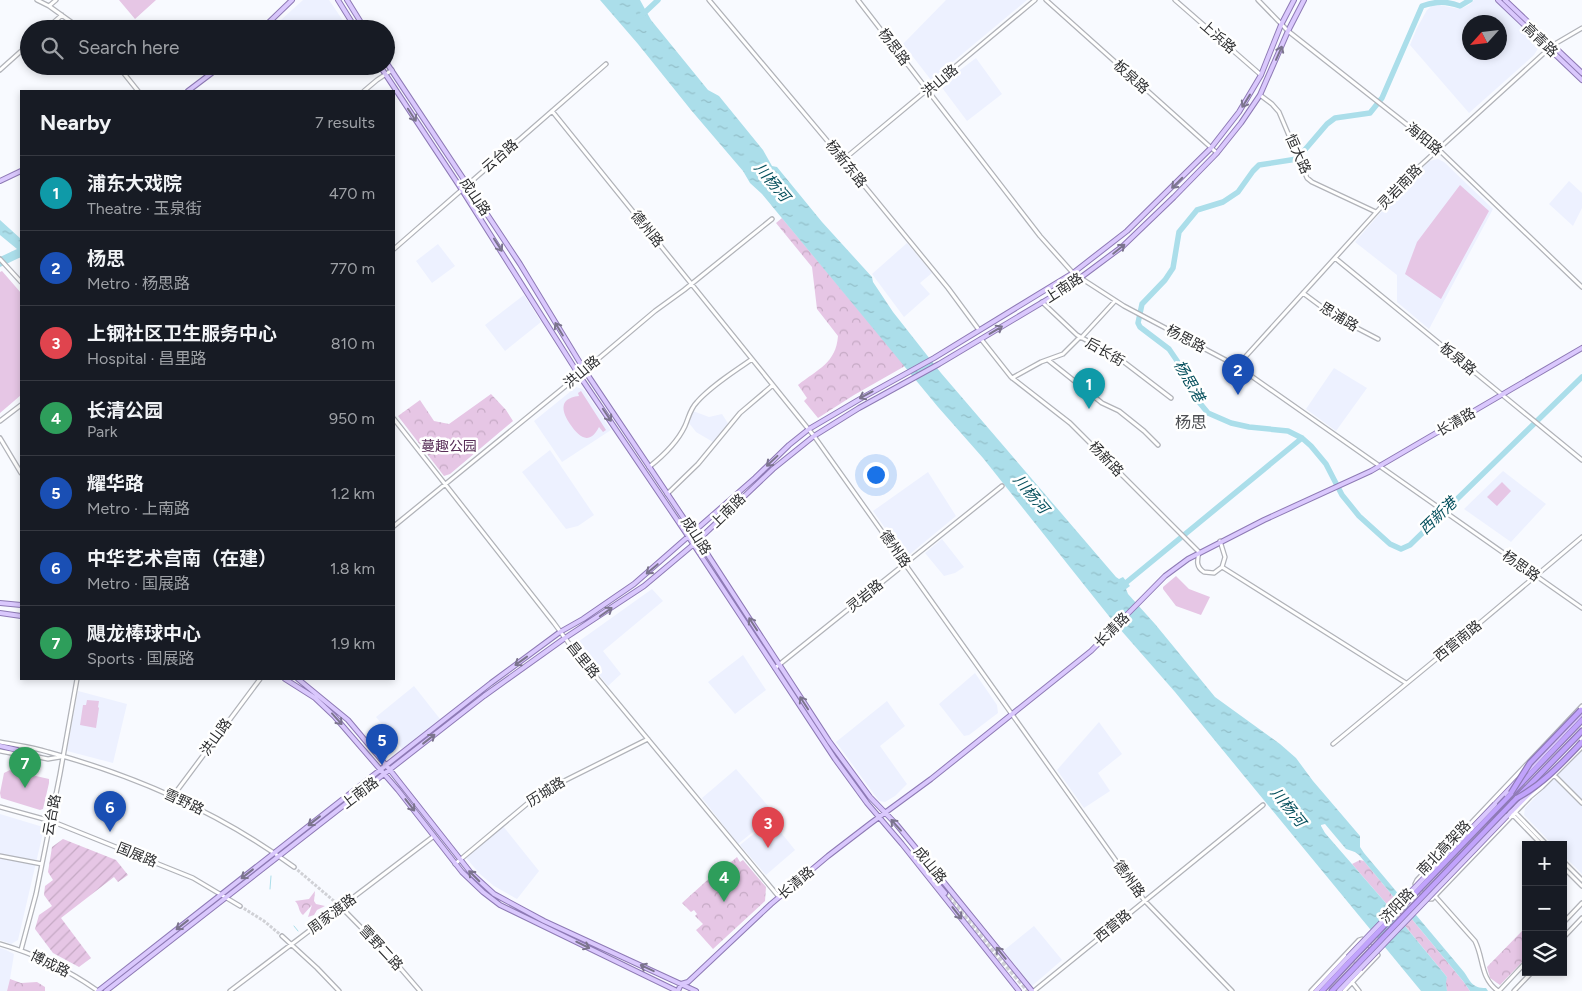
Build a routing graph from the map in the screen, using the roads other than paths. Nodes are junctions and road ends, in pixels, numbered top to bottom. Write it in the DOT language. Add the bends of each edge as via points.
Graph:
graph roads {
  1 [pos="37,0"];
  2 [pos="56,0"];
  3 [pos="292,0"];
  4 [pos="338,0"];
  5 [pos="347,0"];
  6 [pos="709,0"];
  7 [pos="858,0"];
  8 [pos="1035,0"];
  9 [pos="1046,0"];
  10 [pos="1175,0"];
  11 [pos="1258,0"];
  12 [pos="1294,0"];
  13 [pos="1304,0"];
  14 [pos="1498,0"];
  15 [pos="1505,0"];
  16 [pos="49,6"];
  17 [pos="62,15"];
  18 [pos="56,20"];
  19 [pos="69,20"];
  20 [pos="271,20"];
  21 [pos="350,20"];
  22 [pos="359,20"];
  23 [pos="1281,25"];
  24 [pos="1582,28"];
  25 [pos="1288,31"];
  26 [pos="1551,47"];
  27 [pos="20,52"];
  28 [pos="606,64"];
  29 [pos="0,70"];
  30 [pos="1582,73"];
  31 [pos="125,75"];
  32 [pos="209,75"];
  33 [pos="384,75"];
  34 [pos="386,75"];
  35 [pos="395,75"];
  36 [pos="1261,75"];
  37 [pos="1582,80"];
  38 [pos="137,90"];
  39 [pos="189,90"];
  40 [pos="365,90"];
  41 [pos="927,91"];
  42 [pos="1260,95"];
  43 [pos="552,111"];
  44 [pos="1211,148"];
  45 [pos="1438,149"];
  46 [pos="1217,153"];
  47 [pos="843,160"];
  48 [pos="20,171"];
  49 [pos="0,180"];
  50 [pos="467,185"];
  51 [pos="462,190"];
  52 [pos="1376,212"];
  53 [pos="772,219"];
  54 [pos="395,248"];
  55 [pos="1334,258"];
  56 [pos="0,259"];
  57 [pos="1073,273"];
  58 [pos="1080,278"];
  59 [pos="20,281"];
  60 [pos="692,284"];
  61 [pos="1582,287"];
  62 [pos="1303,293"];
  63 [pos="1115,301"];
  64 [pos="1042,302"];
  65 [pos="979,330"];
  66 [pos="1081,338"];
  67 [pos="981,339"];
  68 [pos="1378,339"];
  69 [pos="1582,348"];
  70 [pos="752,359"];
  71 [pos="1048,360"];
  72 [pos="1237,366"];
  73 [pos="585,371"];
  74 [pos="580,375"];
  75 [pos="1012,378"];
  76 [pos="773,385"];
  77 [pos="1503,395"];
  78 [pos="1171,398"];
  79 [pos="20,405"];
  80 [pos="0,420"];
  81 [pos="395,420"];
  82 [pos="809,429"];
  83 [pos="814,436"];
  84 [pos="0,438"];
  85 [pos="1158,445"];
  86 [pos="1582,460"];
  87 [pos="1380,466"];
  88 [pos="650,467"];
  89 [pos="20,471"];
  90 [pos="445,484"];
  91 [pos="1002,486"];
  92 [pos="667,494"];
  93 [pos="395,525"];
  94 [pos="693,532"];
  95 [pos="688,536"];
  96 [pos="1582,537"];
  97 [pos="698,540"];
  98 [pos="1220,541"];
  99 [pos="694,544"];
  100 [pos="1199,552"];
  101 [pos="905,564"];
  102 [pos="1222,567"];
  103 [pos="1536,576"];
  104 [pos="0,603"];
  105 [pos="20,605"];
  106 [pos="1582,608"];
  107 [pos="0,613"];
  108 [pos="20,616"];
  109 [pos="560,632"];
  110 [pos="565,638"];
  111 [pos="780,665"];
  112 [pos="775,668"];
  113 [pos="77,680"];
  114 [pos="259,680"];
  115 [pos="287,680"];
  116 [pos="299,680"];
  117 [pos="1406,683"];
  118 [pos="1582,710"];
  119 [pos="1012,714"];
  120 [pos="1582,720"];
  121 [pos="1582,731"];
  122 [pos="648,739"];
  123 [pos="1582,741"];
  124 [pos="0,742"];
  125 [pos="1332,744"];
  126 [pos="0,746"];
  127 [pos="1582,747"];
  128 [pos="0,751"];
  129 [pos="19,753"];
  130 [pos="63,756"];
  131 [pos="385,765"];
  132 [pos="380,769"];
  133 [pos="390,770"];
  134 [pos="385,775"];
  135 [pos="1554,775"];
  136 [pos="1512,793"];
  137 [pos="173,796"];
  138 [pos="1517,798"];
  139 [pos="1500,799"];
  140 [pos="1582,803"];
  141 [pos="1263,805"];
  142 [pos="0,807"];
  143 [pos="885,813"];
  144 [pos="1512,813"];
  145 [pos="878,817"];
  146 [pos="51,821"];
  147 [pos="434,836"];
  148 [pos="1538,841"];
  149 [pos="1543,841"];
  150 [pos="274,853"];
  151 [pos="0,856"];
  152 [pos="280,856"];
  153 [pos="460,860"];
  154 [pos="916,861"];
  155 [pos="42,864"];
  156 [pos="455,864"];
  157 [pos="930,864"];
  158 [pos="1567,865"];
  159 [pos="294,867"];
  160 [pos="1567,870"];
  161 [pos="1582,880"];
  162 [pos="1582,886"];
  163 [pos="221,895"];
  164 [pos="1435,896"];
  165 [pos="779,897"];
  166 [pos="226,898"];
  167 [pos="1144,900"];
  168 [pos="1582,903"];
  169 [pos="240,906"];
  170 [pos="341,907"];
  171 [pos="1582,918"];
  172 [pos="1567,919"];
  173 [pos="1567,934"];
  174 [pos="282,936"];
  175 [pos="0,944"];
  176 [pos="292,945"];
  177 [pos="21,950"];
  178 [pos="1522,966"];
  179 [pos="1528,976"];
  180 [pos="688,982"];
  181 [pos="1352,982"];
  182 [pos="681,984"];
  183 [pos="692,990"];
  184 [pos="98,991"];
  185 [pos="106,991"];
  186 [pos="230,991"];
  187 [pos="339,991"];
  188 [pos="420,991"];
  189 [pos="677,991"];
  190 [pos="1019,991"];
  191 [pos="1033,991"];
  192 [pos="1232,991"];
  193 [pos="1311,991"];
  194 [pos="1316,991"];
  195 [pos="1322,991"];
  196 [pos="1332,991"];
  197 [pos="1339,991"];
  198 [pos="1344,991"];
  199 [pos="1359,991"];
  200 [pos="1498,991"];
  201 [pos="1514,991"];
  1 -- 16 [label="street"];
  2 -- 16 [label="street"];
  3 -- 20 [label="main road"];
  4 -- 21 [label="main road"];
  5 -- 22 [label="main road"];
  6 -- 47 [label="street, 杨新东路"];
  7 -- 41 [label="street, 杨思路"];
  8 -- 41 [label="street, 洪山路"];
  9 -- 44 [label="street, 板泉路"];
  10 -- 36 [label="street, 上浜路"];
  11 -- 23 [label="street, 海阳路"];
  12 -- 23 [label="main road, 上南路"];
  13 -- 25 [label="main road, 上南路"];
  14 -- 26 [label="main road, 高青路"];
  15 -- 26 [label="main road, 高青路"];
  16 -- 17 [label="street"];
  17 -- 18 [label="street"];
  17 -- 19 [label="street"];
  23 -- 25 [label="street, 海阳路"];
  23 -- 36 [label="main road, 上南路"];
  24 -- 26 [label="street, 灵岩南路"];
  42 -- 25 [label="main road, 上南路, one-way"];
  25 -- 45 [label="street, 海阳路"];
  26 -- 30 [label="main road, 高青路"];
  26 -- 37 [label="main road, 高青路"];
  26 -- 45 [label="street, 灵岩南路"];
  27 -- 29 [label="street"];
  28 -- 43 [label="street, 云台路"];
  31 -- 38 [label="street"];
  32 -- 39 [label="main road"];
  33 -- 40 [label="street"];
  34 -- 51 [label="main road, 成山路, one-way"];
  35 -- 50 [label="main road, 成山路"];
  36 -- 44 [label="main road, 上南路, one-way" via="1239,112"];
  41 -- 47 [label="street, 洪山路"];
  41 -- 57 [label="street, 杨思路" via="1040,236"];
  42 -- 46 [label="main road, 上南路"];
  42 -- 52 [label="street, 恒大路" via="1279,112 1305,175 1312,182"];
  43 -- 50 [label="street, 云台路"];
  43 -- 60 [label="street, 德州路"];
  44 -- 46 [label="street, 板泉路"];
  44 -- 57 [label="main road, 上南路, one-way" via="1128,231"];
  45 -- 52 [label="street, 灵岩南路"];
  45 -- 61 [label="street, 海阳路"];
  58 -- 46 [label="main road, 上南路, one-way" via="1139,232"];
  47 -- 65 [label="street, 杨新东路"];
  48 -- 49 [label="main road"];
  50 -- 51 [label="street, 云台路"];
  73 -- 50 [label="main road, 成山路, one-way"];
  51 -- 54 [label="street, 云台路"];
  51 -- 74 [label="main road, 成山路, one-way"];
  52 -- 55 [label="street, 灵岩南路"];
  53 -- 60 [label="street, 洪山路"];
  55 -- 62 [label="street, 灵岩南路"];
  55 -- 77 [label="street, 板泉路"];
  56 -- 59 [label="street"];
  57 -- 58 [label="street, 杨思路"];
  57 -- 65 [label="main road, 上南路"];
  58 -- 63 [label="street, 杨思路"];
  58 -- 64 [label="main road, 上南路"];
  60 -- 70 [label="street, 德州路"];
  60 -- 73 [label="street, 洪山路"];
  62 -- 68 [label="street, 思浦路" via="1334,316"];
  62 -- 72 [label="street, 灵岩南路"];
  63 -- 66 [label="street"];
  63 -- 72 [label="street, 杨思路"];
  64 -- 66 [label="street, 后长街"];
  67 -- 64 [label="main road, 上南路, one-way"];
  65 -- 82 [label="main road, 上南路, one-way"];
  66 -- 71 [label="street" via="1067,351"];
  66 -- 78 [label="street, 后长街" via="1120,359"];
  67 -- 75 [label="street, 杨新路"];
  67 -- 83 [label="main road, 上南路"];
  69 -- 77 [label="main road, 长清路"];
  70 -- 76 [label="street, 德州路"];
  70 -- 88 [label="street" via="697,401 676,440"];
  71 -- 75 [label="street"];
  71 -- 85 [label="street" via="1102,403 1119,411"];
  72 -- 87 [label="street, 杨思路"];
  73 -- 74 [label="street, 洪山路"];
  73 -- 88 [label="main road, 成山路"];
  74 -- 90 [label="street, 洪山路"];
  74 -- 95 [label="main road, 成山路, one-way"];
  75 -- 100 [label="street, 杨新路" via="1070,423"];
  76 -- 82 [label="street, 德州路"];
  76 -- 92 [label="street" via="740,413 698,464"];
  77 -- 86 [label="street, 板泉路"];
  77 -- 87 [label="main road, 长清路"];
  79 -- 80 [label="street"];
  81 -- 90 [label="street, 昌里路"];
  82 -- 83 [label="street, 德州路"];
  82 -- 94 [label="main road, 上南路, one-way"];
  83 -- 97 [label="main road, 上南路" via="773,469"];
  83 -- 101 [label="street, 德州路"];
  84 -- 89 [label="street"];
  87 -- 98 [label="main road, 长清路"];
  87 -- 103 [label="street, 杨思路"];
  88 -- 92 [label="main road, 成山路"];
  90 -- 93 [label="street, 洪山路"];
  90 -- 109 [label="street, 昌里路"];
  91 -- 101 [label="street, 灵岩路"];
  92 -- 94 [label="main road, 成山路"];
  94 -- 95 [label="main road, 上南路"];
  94 -- 97 [label="main road, 成山路"];
  95 -- 99 [label="main road, 成山路"];
  95 -- 109 [label="main road, 上南路, one-way" via="634,584 584,620"];
  96 -- 103 [label="street, 西营南路"];
  97 -- 99 [label="main road, 上南路"];
  111 -- 97 [label="main road, 成山路, one-way"];
  98 -- 100 [label="main road, 长清路"];
  98 -- 102 [label="street" via="1225,556"];
  110 -- 99 [label="main road, 上南路, one-way" via="644,586"];
  99 -- 112 [label="main road, 成山路"];
  100 -- 102 [label="street, 杨新路" via="1197,566 1204,572 1214,573"];
  100 -- 119 [label="main road, 长清路" via="1165,576 1091,651"];
  101 -- 111 [label="street, 灵岩路"];
  101 -- 119 [label="street, 德州路"];
  102 -- 117 [label="street"];
  103 -- 106 [label="street, 杨思路"];
  103 -- 117 [label="street, 西营南路"];
  104 -- 105 [label="main road"];
  107 -- 108 [label="main road"];
  109 -- 110 [label="street, 昌里路"];
  109 -- 131 [label="main road, 上南路, one-way"];
  110 -- 122 [label="street, 昌里路"];
  133 -- 110 [label="main road, 上南路, one-way"];
  111 -- 112 [label="street, 灵岩路"];
  143 -- 111 [label="main road, 成山路, one-way" via="834,749"];
  112 -- 145 [label="main road, 成山路" via="835,760"];
  113 -- 130 [label="street, 云台路"];
  114 -- 137 [label="street, 洪山路"];
  115 -- 132 [label="main road, one-way" via="330,712"];
  116 -- 131 [label="main road" via="348,720"];
  117 -- 125 [label="street, 西营南路"];
  118 -- 136 [label="highway, bridge" via="1530,763"];
  118 -- 139 [label="main road, 济阳路"];
  118 -- 164 [label="street" via="1417,880 1416,887 1428,898"];
  119 -- 143 [label="main road, 长清路"];
  119 -- 167 [label="street, 德州路"];
  120 -- 136 [label="highway, 南北高架路, bridge"];
  121 -- 138 [label="highway, 南北高架路, bridge"];
  122 -- 153 [label="street, 历城路" via="540,793"];
  122 -- 165 [label="street, 昌里路"];
  123 -- 138 [label="highway, bridge" via="1544,781"];
  123 -- 144 [label="main road, 济阳路"];
  124 -- 130 [label="street, 雪野路"];
  126 -- 129 [label="main road"];
  127 -- 135 [label="street"];
  128 -- 129 [label="street, 雪野路"];
  129 -- 130 [label="street, 雪野路" via="48,759"];
  130 -- 137 [label="street, 雪野路" via="120,774"];
  130 -- 146 [label="street, 云台路"];
  131 -- 132 [label="main road, 上南路"];
  131 -- 133 [label="main road"];
  132 -- 134 [label="main road"];
  132 -- 150 [label="main road, 上南路, one-way"];
  133 -- 134 [label="main road, 上南路"];
  133 -- 153 [label="main road"];
  134 -- 147 [label="main road, one-way"];
  134 -- 152 [label="main road, 上南路"];
  135 -- 140 [label="street"];
  135 -- 144 [label="street"];
  136 -- 195 [label="highway, 南北高架路, bridge"];
  137 -- 150 [label="street, 雪野路"];
  138 -- 196 [label="highway, 南北高架路, bridge"];
  139 -- 144 [label="street"];
  139 -- 194 [label="main road, 济阳路, bridge"];
  141 -- 167 [label="street, 西营路"];
  142 -- 146 [label="street, 国展路"];
  143 -- 145 [label="main road, 长清路"];
  157 -- 143 [label="main road, 成山路, one-way"];
  144 -- 148 [label="street"];
  144 -- 149 [label="street"];
  144 -- 164 [label="street"];
  144 -- 197 [label="main road, 济阳路, bridge"];
  145 -- 154 [label="main road, 成山路"];
  145 -- 165 [label="main road, 长清路"];
  146 -- 155 [label="street, 云台路"];
  146 -- 163 [label="street, 国展路" via="193,878"];
  147 -- 156 [label="main road"];
  147 -- 170 [label="street, 周家渡路"];
  150 -- 152 [label="street, 雪野路"];
  150 -- 163 [label="main road, 上南路, one-way"];
  151 -- 155 [label="street"];
  152 -- 159 [label="street, 雪野路"];
  152 -- 166 [label="main road, 上南路"];
  153 -- 156 [label="street, 历城路"];
  182 -- 153 [label="main road, one-way" via="504,900 481,883"];
  154 -- 157 [label="main road" via="946,891"];
  154 -- 190 [label="main road, 成山路, one-way"];
  155 -- 177 [label="street, 云台路"];
  156 -- 189 [label="main road, one-way" via="472,883 500,905"];
  191 -- 157 [label="main road, 成山路, one-way"];
  158 -- 161 [label="street"];
  160 -- 162 [label="street"];
  163 -- 166 [label="street, 国展路"];
  163 -- 184 [label="main road, 上南路, one-way"];
  164 -- 200 [label="street" via="1475,941 1485,976"];
  165 -- 180 [label="main road, 长清路"];
  166 -- 169 [label="street, 国展路"];
  166 -- 185 [label="main road, 上南路"];
  167 -- 191 [label="street, 西营路"];
  167 -- 192 [label="street, 德州路"];
  168 -- 172 [label="street"];
  170 -- 176 [label="street, 周家渡路"];
  170 -- 188 [label="street, 雪野二路"];
  171 -- 173 [label="street"];
  174 -- 176 [label="street"];
  175 -- 177 [label="street, 博成路"];
  176 -- 186 [label="street, 周家渡路"];
  176 -- 187 [label="street"];
  177 -- 184 [label="street, 博成路"];
  178 -- 200 [label="street"];
  179 -- 201 [label="street"];
  180 -- 182 [label="main road, 长清路"];
  180 -- 183 [label="main road"];
  181 -- 193 [label="street" via="1378,955 1362,939"];
  181 -- 198 [label="street"];
  181 -- 199 [label="street"];
  182 -- 183 [label="main road"];
  182 -- 189 [label="main road"];
}
